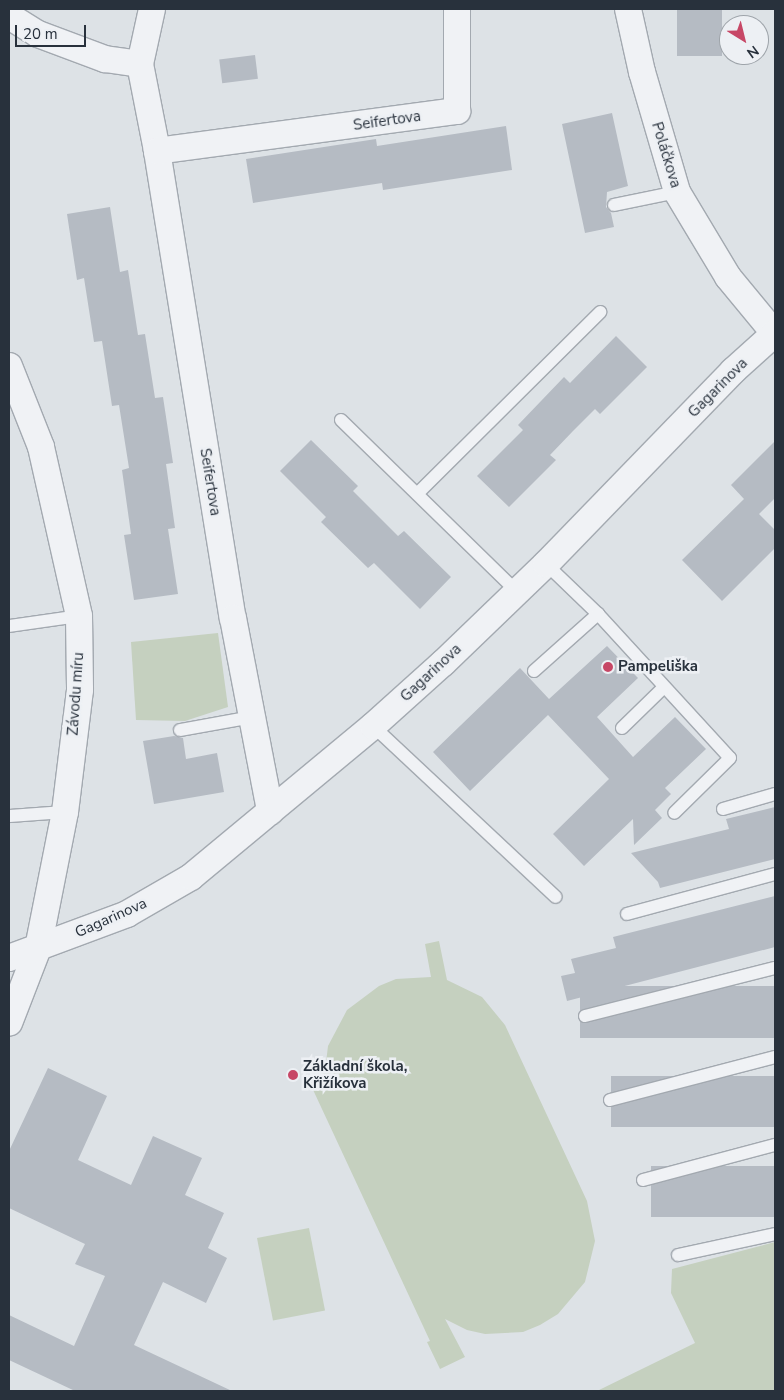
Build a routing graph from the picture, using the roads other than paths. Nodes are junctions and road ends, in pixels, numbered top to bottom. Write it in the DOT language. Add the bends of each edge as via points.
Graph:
graph roads {
  1 [pos="152,9"];
  2 [pos="457,9"];
  3 [pos="628,9"];
  4 [pos="9,16"];
  5 [pos="140,64"];
  6 [pos="157,151"];
  7 [pos="677,192"];
  8 [pos="614,205"];
  9 [pos="600,312"];
  10 [pos="775,333"];
  11 [pos="9,366"];
  12 [pos="340,420"];
  13 [pos="418,493"];
  14 [pos="546,564"];
  15 [pos="517,592"];
  16 [pos="598,614"];
  17 [pos="79,616"];
  18 [pos="9,626"];
  19 [pos="534,671"];
  20 [pos="663,688"];
  21 [pos="252,717"];
  22 [pos="373,726"];
  23 [pos="622,728"];
  24 [pos="180,730"];
  25 [pos="775,794"];
  26 [pos="723,809"];
  27 [pos="270,811"];
  28 [pos="65,812"];
  29 [pos="674,813"];
  30 [pos="9,816"];
  31 [pos="775,874"];
  32 [pos="556,897"];
  33 [pos="627,914"];
  34 [pos="38,948"];
  35 [pos="9,958"];
  36 [pos="775,968"];
  37 [pos="585,1016"];
  38 [pos="9,1023"];
  39 [pos="775,1057"];
  40 [pos="610,1100"];
  41 [pos="775,1145"];
  42 [pos="643,1180"];
  43 [pos="775,1234"];
  44 [pos="678,1255"];
  1 -- 5 [label="street, Seifertova"];
  2 -- 6 [label="street, Seifertova" via="457,111"];
  3 -- 7 [label="street, Poláčkova" via="642,72"];
  4 -- 5 [label="street" via="38,34 105,59"];
  5 -- 6 [label="street, Seifertova"];
  6 -- 21 [label="street, Seifertova" via="213,500"];
  7 -- 8 [label="lane"];
  7 -- 10 [label="street, Poláčkova" via="728,277"];
  9 -- 13 [label="lane"];
  10 -- 14 [label="street, Gagarinova"];
  11 -- 17 [label="street, Závodu míru" via="41,447"];
  12 -- 13 [label="lane"];
  13 -- 15 [label="lane"];
  14 -- 15 [label="street, Gagarinova"];
  14 -- 16 [label="lane"];
  15 -- 22 [label="street, Gagarinova"];
  16 -- 19 [label="lane"];
  16 -- 20 [label="lane"];
  17 -- 18 [label="lane"];
  17 -- 28 [label="street, Závodu míru" via="80,690"];
  20 -- 23 [label="lane"];
  20 -- 29 [label="lane" via="730,758"];
  21 -- 24 [label="lane"];
  21 -- 27 [label="street, Seifertova"];
  22 -- 27 [label="street, Gagarinova"];
  22 -- 32 [label="lane"];
  25 -- 26 [label="lane"];
  27 -- 34 [label="street, Gagarinova" via="183,882 127,914"];
  28 -- 30 [label="lane"];
  28 -- 34 [label="street, Závodu míru"];
  31 -- 33 [label="lane"];
  34 -- 35 [label="street, Gagarinova"];
  34 -- 38 [label="street, Závodu míru" via="20,1002"];
  36 -- 37 [label="lane"];
  39 -- 40 [label="lane"];
  41 -- 42 [label="lane"];
  43 -- 44 [label="lane"];
}
